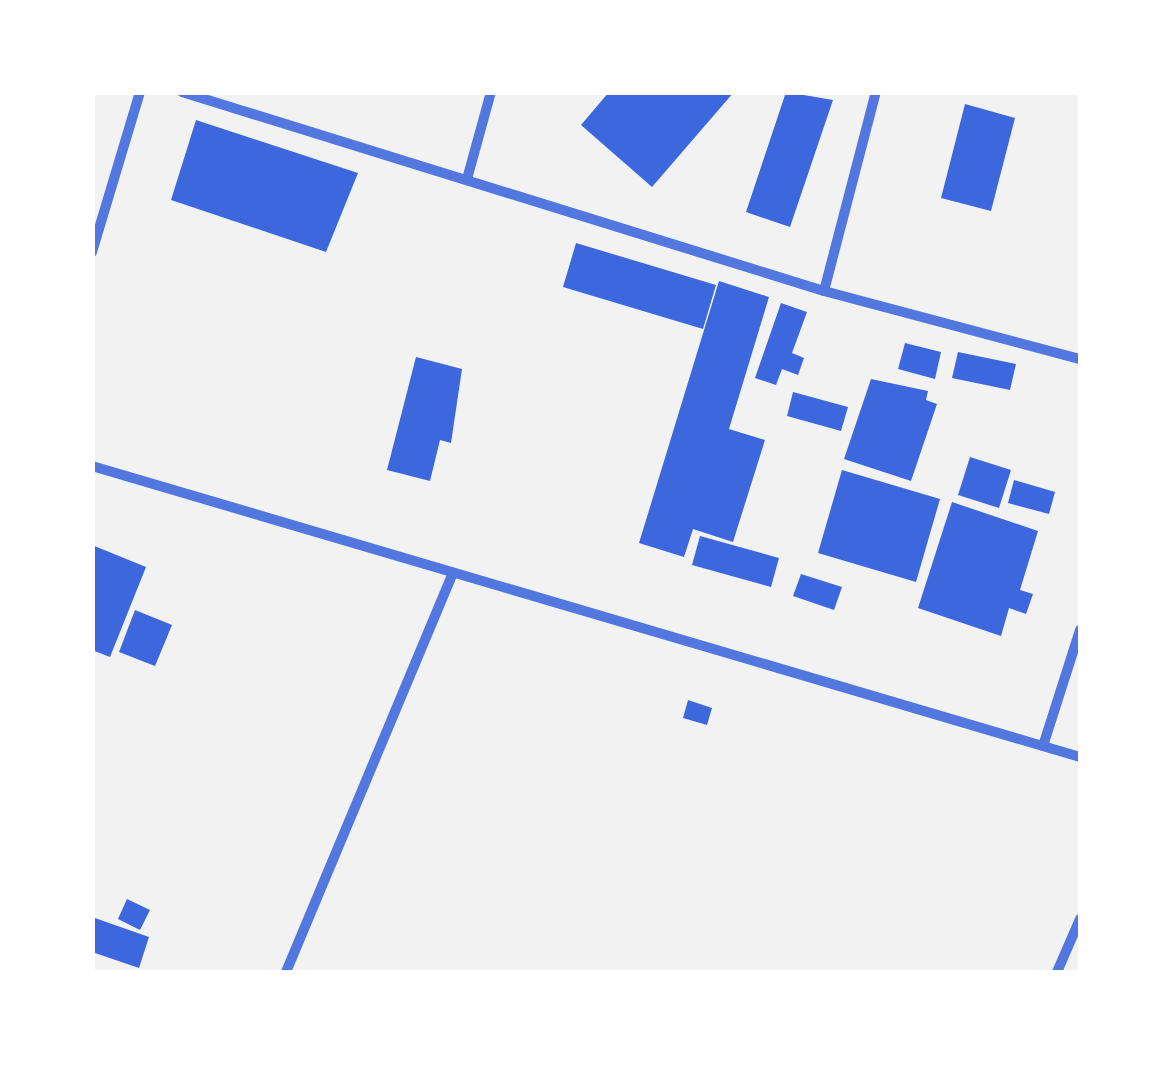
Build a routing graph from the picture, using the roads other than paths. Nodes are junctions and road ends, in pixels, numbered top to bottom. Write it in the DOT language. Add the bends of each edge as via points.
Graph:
graph roads {
  1 [pos="140,92"];
  2 [pos="182,92"];
  3 [pos="491,92"];
  4 [pos="876,92"];
  5 [pos="467,178"];
  6 [pos="92,252"];
  7 [pos="824,291"];
  8 [pos="1080,360"];
  9 [pos="92,466"];
  10 [pos="452,576"];
  11 [pos="1080,630"];
  12 [pos="1043,746"];
  13 [pos="1080,757"];
  14 [pos="1080,919"];
  15 [pos="286,972"];
  16 [pos="1056,972"];
  1 -- 6 [label="street"];
  2 -- 5 [label="street"];
  3 -- 5 [label="street"];
  4 -- 7 [label="street"];
  5 -- 7 [label="street"];
  7 -- 8 [label="street"];
  9 -- 10 [label="street"];
  10 -- 12 [label="street"];
  10 -- 15 [label="street"];
  11 -- 12 [label="street"];
  12 -- 13 [label="street"];
  14 -- 16 [label="street"];
}
